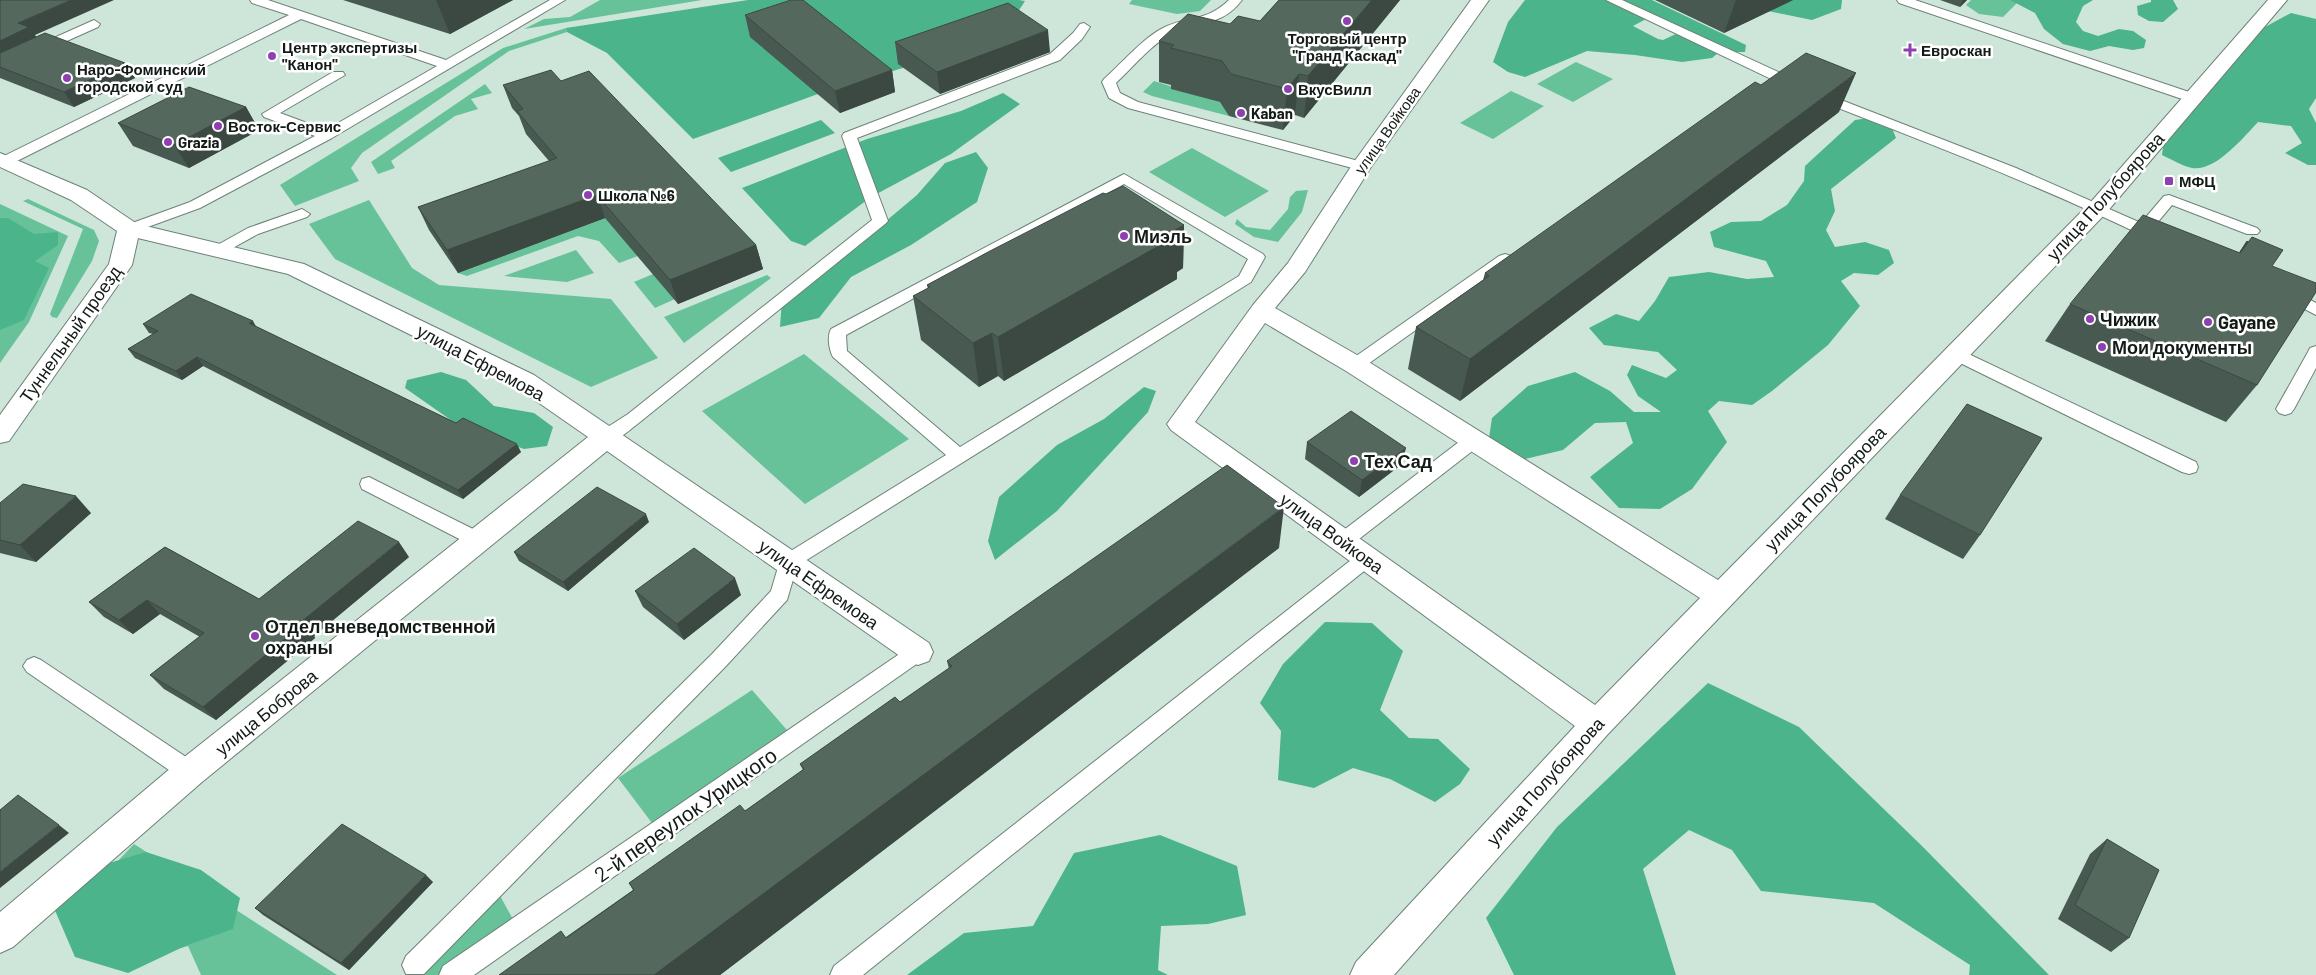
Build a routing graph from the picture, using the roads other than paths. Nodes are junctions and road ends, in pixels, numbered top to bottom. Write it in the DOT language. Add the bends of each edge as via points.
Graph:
graph roads {
  1 [pos="256,0"];
  2 [pos="559,0"];
  3 [pos="1236,0"];
  4 [pos="1480,0"];
  5 [pos="1612,0"];
  6 [pos="1903,0"];
  7 [pos="2278,0"];
  8 [pos="300,15"];
  9 [pos="94,24"];
  10 [pos="1084,27"];
  11 [pos="447,65"];
  12 [pos="0,67"];
  13 [pos="338,75"];
  14 [pos="1763,85"];
  15 [pos="1797,86"];
  16 [pos="2193,98"];
  17 [pos="327,135"];
  18 [pos="2,160"];
  19 [pos="1361,166"];
  20 [pos="2098,208"];
  21 [pos="302,214"];
  22 [pos="129,229"];
  23 [pos="2143,230"];
  24 [pos="2252,230"];
  25 [pos="2170,242"];
  26 [pos="1519,249"];
  27 [pos="217,251"];
  28 [pos="2276,288"];
  29 [pos="1261,310"];
  30 [pos="2316,310"];
  31 [pos="2316,352"];
  32 [pos="1956,354"];
  33 [pos="1355,364"];
  34 [pos="2285,409"];
  35 [pos="0,434"];
  36 [pos="606,437"];
  37 [pos="1474,440"];
  38 [pos="959,456"];
  39 [pos="2190,467"];
  40 [pos="370,484"];
  41 [pos="478,540"];
  42 [pos="1343,541"];
  43 [pos="1367,558"];
  44 [pos="788,562"];
  45 [pos="1720,596"];
  46 [pos="918,652"];
  47 [pos="34,666"];
  48 [pos="1597,724"];
  49 [pos="190,772"];
  50 [pos="0,935"];
  51 [pos="416,964"];
  52 [pos="452,975"];
  53 [pos="843,975"];
  54 [pos="1369,975"];
  1 -- 8 [label="lane"];
  2 -- 11 [label="lane"];
  3 -- 19 [label="lane" via="1209,20 1181,25 1160,35 1109,82 1114,95 1133,105"];
  4 -- 19 [label="street, улица Войкова"];
  5 -- 15 [label="lane"];
  6 -- 16 [label="lane"];
  7 -- 16 [label="street, улица Полубоярова"];
  8 -- 11 [label="lane"];
  8 -- 18 [label="lane"];
  9 -- 12 [label="lane"];
  10 -- 36 [label="lane" via="1055,56 849,136 880,221"];
  11 -- 17 [label="lane"];
  13 -- 17 [label="lane" via="269,114"];
  14 -- 15 [label="lane"];
  15 -- 20 [label="lane"];
  16 -- 20 [label="street, улица Полубоярова"];
  17 -- 22 [label="lane" via="195,206"];
  18 -- 22 [label="street, улица Ефремова" via="79,195"];
  19 -- 29 [label="street, улица Войкова" via="1297,267"];
  20 -- 23 [label="lane"];
  20 -- 32 [label="street, улица Полубоярова"];
  21 -- 27 [label="lane" via="253,231"];
  22 -- 27 [label="street, улица Ефремова"];
  22 -- 35 [label="street, Туннельный проезд" via="120,265"];
  23 -- 24 [label="lane" via="2169,199"];
  23 -- 25 [label="lane"];
  26 -- 33 [label="lane"];
  27 -- 36 [label="street, улица Ефремова" via="305,273 525,382"];
  28 -- 30 [label="lane"];
  29 -- 33 [label="street"];
  29 -- 42 [label="street, улица Войкова" via="1180,424"];
  31 -- 34 [label="lane"];
  32 -- 39 [label="lane"];
  32 -- 45 [label="street, улица Полубоярова"];
  33 -- 37 [label="street"];
  36 -- 41 [label="street, улица Боброва"];
  36 -- 44 [label="street, улица Ефремова"];
  37 -- 42 [label="lane"];
  37 -- 45 [label="street"];
  38 -- 38 [label="lane" via="1245,280 1257,257 1124,178 837,332 839,354"];
  38 -- 44 [label="lane"];
  40 -- 41 [label="lane"];
  41 -- 49 [label="street, улица Боброва"];
  42 -- 43 [label="street, улица Войкова"];
  43 -- 48 [label="street, улица Войкова"];
  43 -- 53 [label="lane"];
  44 -- 46 [label="street, улица Ефремова"];
  44 -- 51 [label="lane" via="780,594 726,653"];
  45 -- 48 [label="street, улица Полубоярова"];
  46 -- 52 [label="lane, 2-й переулок Урицкого"];
  47 -- 49 [label="lane"];
  48 -- 54 [label="street, улица Полубоярова"];
  49 -- 50 [label="street, улица Боброва"];
}
